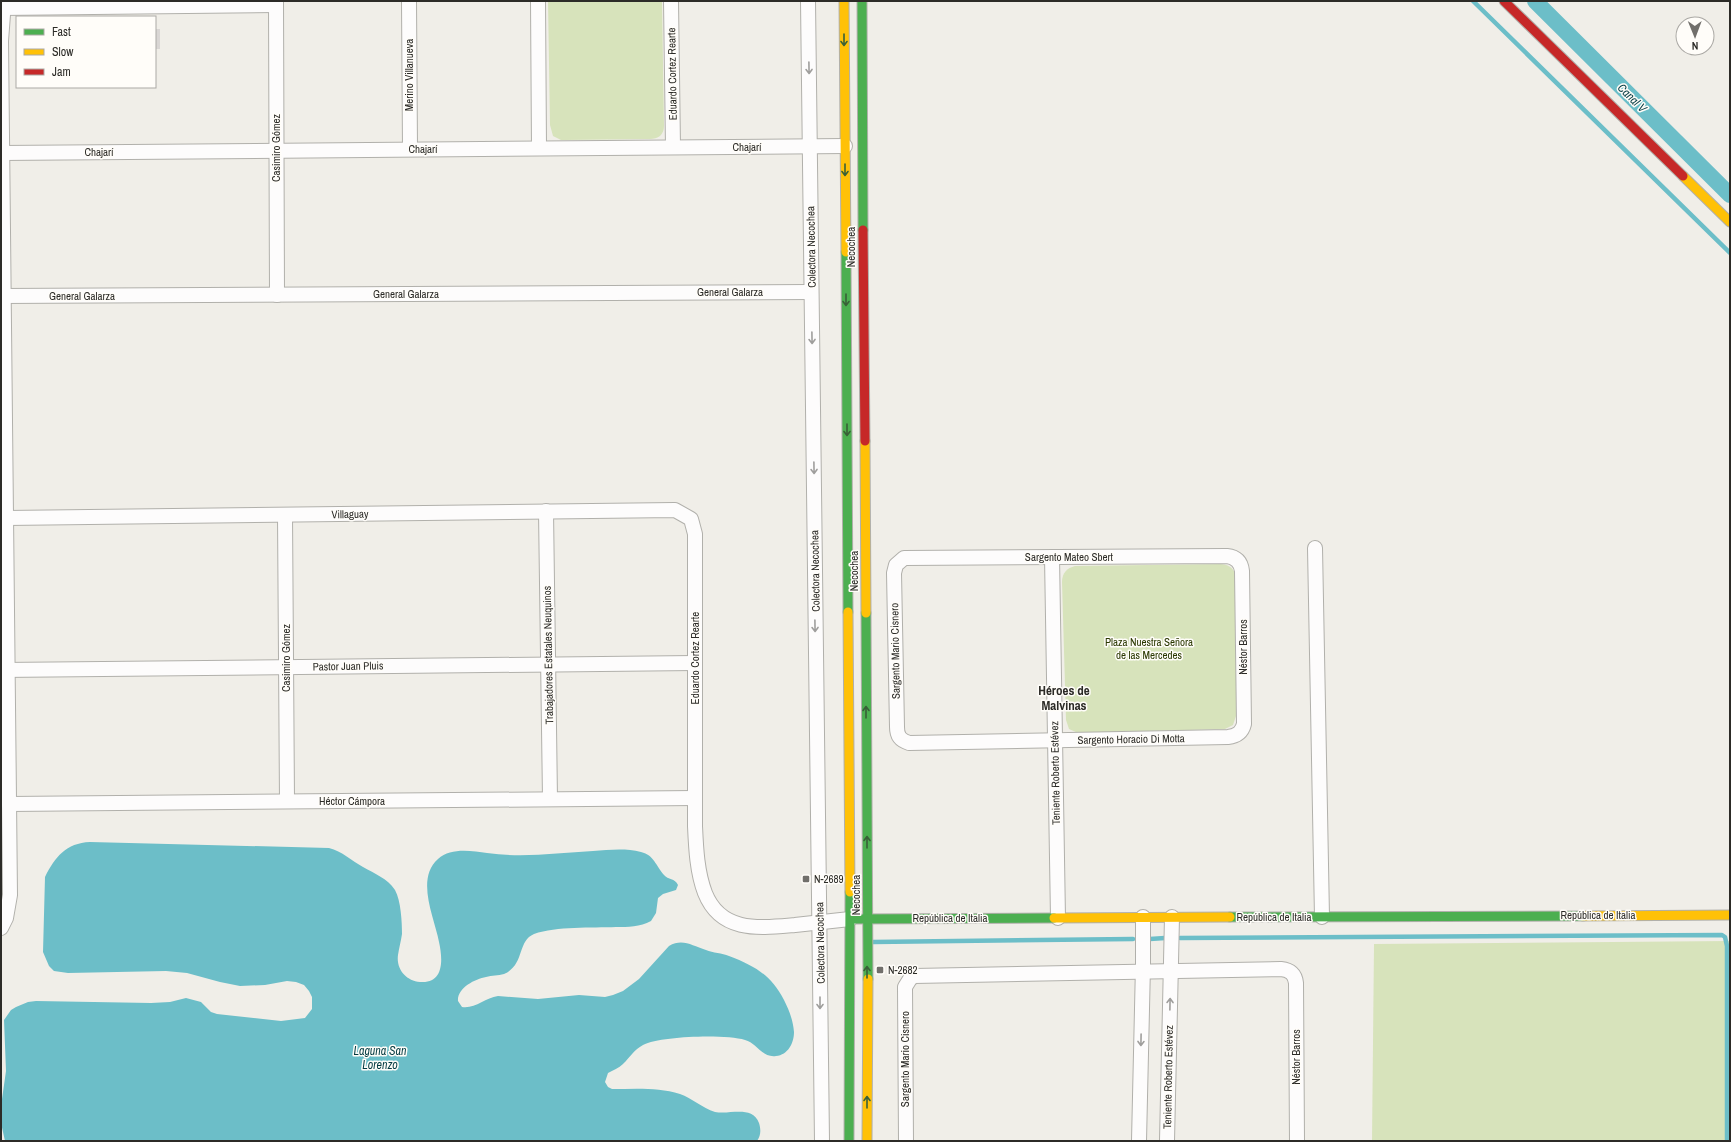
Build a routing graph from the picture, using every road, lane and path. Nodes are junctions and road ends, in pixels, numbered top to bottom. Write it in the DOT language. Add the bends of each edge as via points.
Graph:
graph roads {
  1 [pos="409,1"];
  2 [pos="538,1"];
  3 [pos="671,1"];
  4 [pos="808,1"];
  5 [pos="844,1"];
  6 [pos="862,1"];
  7 [pos="1504,1"];
  8 [pos="276,3"];
  9 [pos="3,6"];
  10 [pos="810,146"];
  11 [pos="845,146"];
  12 [pos="673,147"];
  13 [pos="539,148"];
  14 [pos="276,150"];
  15 [pos="410,150"];
  16 [pos="2,153"];
  17 [pos="1730,222"];
  18 [pos="812,292"];
  19 [pos="277,294"];
  20 [pos="2,296"];
  21 [pos="3,391"];
  22 [pos="3,421"];
  23 [pos="546,512"];
  24 [pos="285,515"];
  25 [pos="6,518"];
  26 [pos="691,519"];
  27 [pos="1315,548"];
  28 [pos="1052,557"];
  29 [pos="898,562"];
  30 [pos="1240,562"];
  31 [pos="695,663"];
  32 [pos="548,664"];
  33 [pos="286,667"];
  34 [pos="4,670"];
  35 [pos="1240,732"];
  36 [pos="901,739"];
  37 [pos="1055,740"];
  38 [pos="694,798"];
  39 [pos="550,799"];
  40 [pos="287,801"];
  41 [pos="9,804"];
  42 [pos="1730,915"];
  43 [pos="1142,917"];
  44 [pos="1172,917"];
  45 [pos="1322,917"];
  46 [pos="1058,918"];
  47 [pos="850,919"];
  48 [pos="868,919"];
  49 [pos="819,922"];
  50 [pos="1,928"];
  51 [pos="1143,971"];
  52 [pos="1171,971"];
  53 [pos="822,1141"];
  54 [pos="849,1141"];
  55 [pos="867,1141"];
  56 [pos="906,1141"];
  57 [pos="1139,1141"];
  58 [pos="1167,1141"];
  59 [pos="1297,1141"];
  1 -- 15 [label="street, Merino Villanueva"];
  2 -- 13 [label="street"];
  3 -- 12 [label="street, Eduardo Cortez Rearte"];
  4 -- 10 [label="street, Colectora Necochea, one-way"];
  5 -- 11 [label="main road, Necochea, one-way"];
  48 -- 6 [label="main road, Necochea, one-way"];
  7 -- 17 [label="main road"];
  8 -- 9 [label="street"];
  8 -- 14 [label="street, Casimiro Gómez"];
  9 -- 16 [label="street"];
  10 -- 11 [label="street, Chajarí"];
  10 -- 12 [label="street, Chajarí"];
  10 -- 18 [label="street, Colectora Necochea"];
  11 -- 47 [label="main road, Necochea, one-way"];
  12 -- 13 [label="street, Chajarí"];
  13 -- 15 [label="street, Chajarí"];
  14 -- 15 [label="street, Chajarí"];
  14 -- 16 [label="street, Chajarí"];
  14 -- 19 [label="street, Casimiro Gómez"];
  16 -- 20 [label="street"];
  18 -- 19 [label="street, General Galarza"];
  18 -- 49 [label="street, Colectora Necochea, one-way"];
  19 -- 20 [label="street, General Galarza"];
  20 -- 21 [label="street"];
  21 -- 22 [label="street"];
  22 -- 25 [label="street"];
  23 -- 24 [label="street, Villaguay"];
  23 -- 26 [label="street, Villaguay" via="675,510"];
  23 -- 32 [label="street, Trabajadores Estatales Neuquinos"];
  24 -- 25 [label="street, Villaguay"];
  24 -- 33 [label="street, Casimiro Gómez"];
  25 -- 34 [label="street"];
  26 -- 31 [label="street, Eduardo Cortez Rearte" via="695,534"];
  27 -- 45 [label="street"];
  28 -- 29 [label="street, Sargento Mateo Sbert" via="908,557"];
  28 -- 30 [label="street, Sargento Mateo Sbert" via="1227,556"];
  28 -- 37 [label="street, Teniente Roberto Estévez"];
  29 -- 36 [label="street, Sargento Mario Cisnero" via="894,569 894,588 897,726"];
  30 -- 35 [label="street, Néstor Barros" via="1244,724"];
  31 -- 32 [label="street, Pastor Juan Pluis"];
  31 -- 38 [label="street, Eduardo Cortez Rearte"];
  32 -- 33 [label="street, Pastor Juan Pluis"];
  32 -- 39 [label="street, Trabajadores Estatales Neuquinos"];
  33 -- 34 [label="street, Pastor Juan Pluis"];
  33 -- 40 [label="street, Casimiro Gómez"];
  34 -- 41 [label="street"];
  35 -- 37 [label="street, Sargento Horacio Di Motta" via="1228,737"];
  36 -- 37 [label="street, Sargento Horacio Di Motta" via="909,743"];
  37 -- 46 [label="street, Teniente Roberto Estévez"];
  38 -- 39 [label="street, Héctor Cámpora"];
  38 -- 49 [label="street, Eduardo Cortez Rearte" via="697,852 702,883 716,912 725,919 746,927"];
  39 -- 40 [label="street, Héctor Cámpora"];
  40 -- 41 [label="street, Héctor Cámpora"];
  41 -- 50 [label="street" via="10,895 6,918"];
  42 -- 45 [label="main road, República de Italia"];
  43 -- 44 [label="main road, República de Italia"];
  43 -- 46 [label="main road, República de Italia"];
  43 -- 51 [label="street"];
  44 -- 45 [label="main road, República de Italia"];
  44 -- 52 [label="street, Teniente Roberto Estévez"];
  46 -- 48 [label="main road, República de Italia"];
  47 -- 48 [label="main road, República de Italia"];
  47 -- 49 [label="street, República de Italia"];
  47 -- 54 [label="main road, Necochea"];
  55 -- 48 [label="main road, Necochea, one-way"];
  49 -- 53 [label="street, Colectora Necochea, one-way"];
  51 -- 52 [label="street"];
  51 -- 56 [label="street, Sargento Mario Cisnero" via="918,975 910,979 905,991"];
  51 -- 57 [label="street, one-way"];
  58 -- 52 [label="street, Teniente Roberto Estévez, one-way"];
  52 -- 59 [label="street, Néstor Barros" via="1281,969 1293,974 1296,983"];
}
